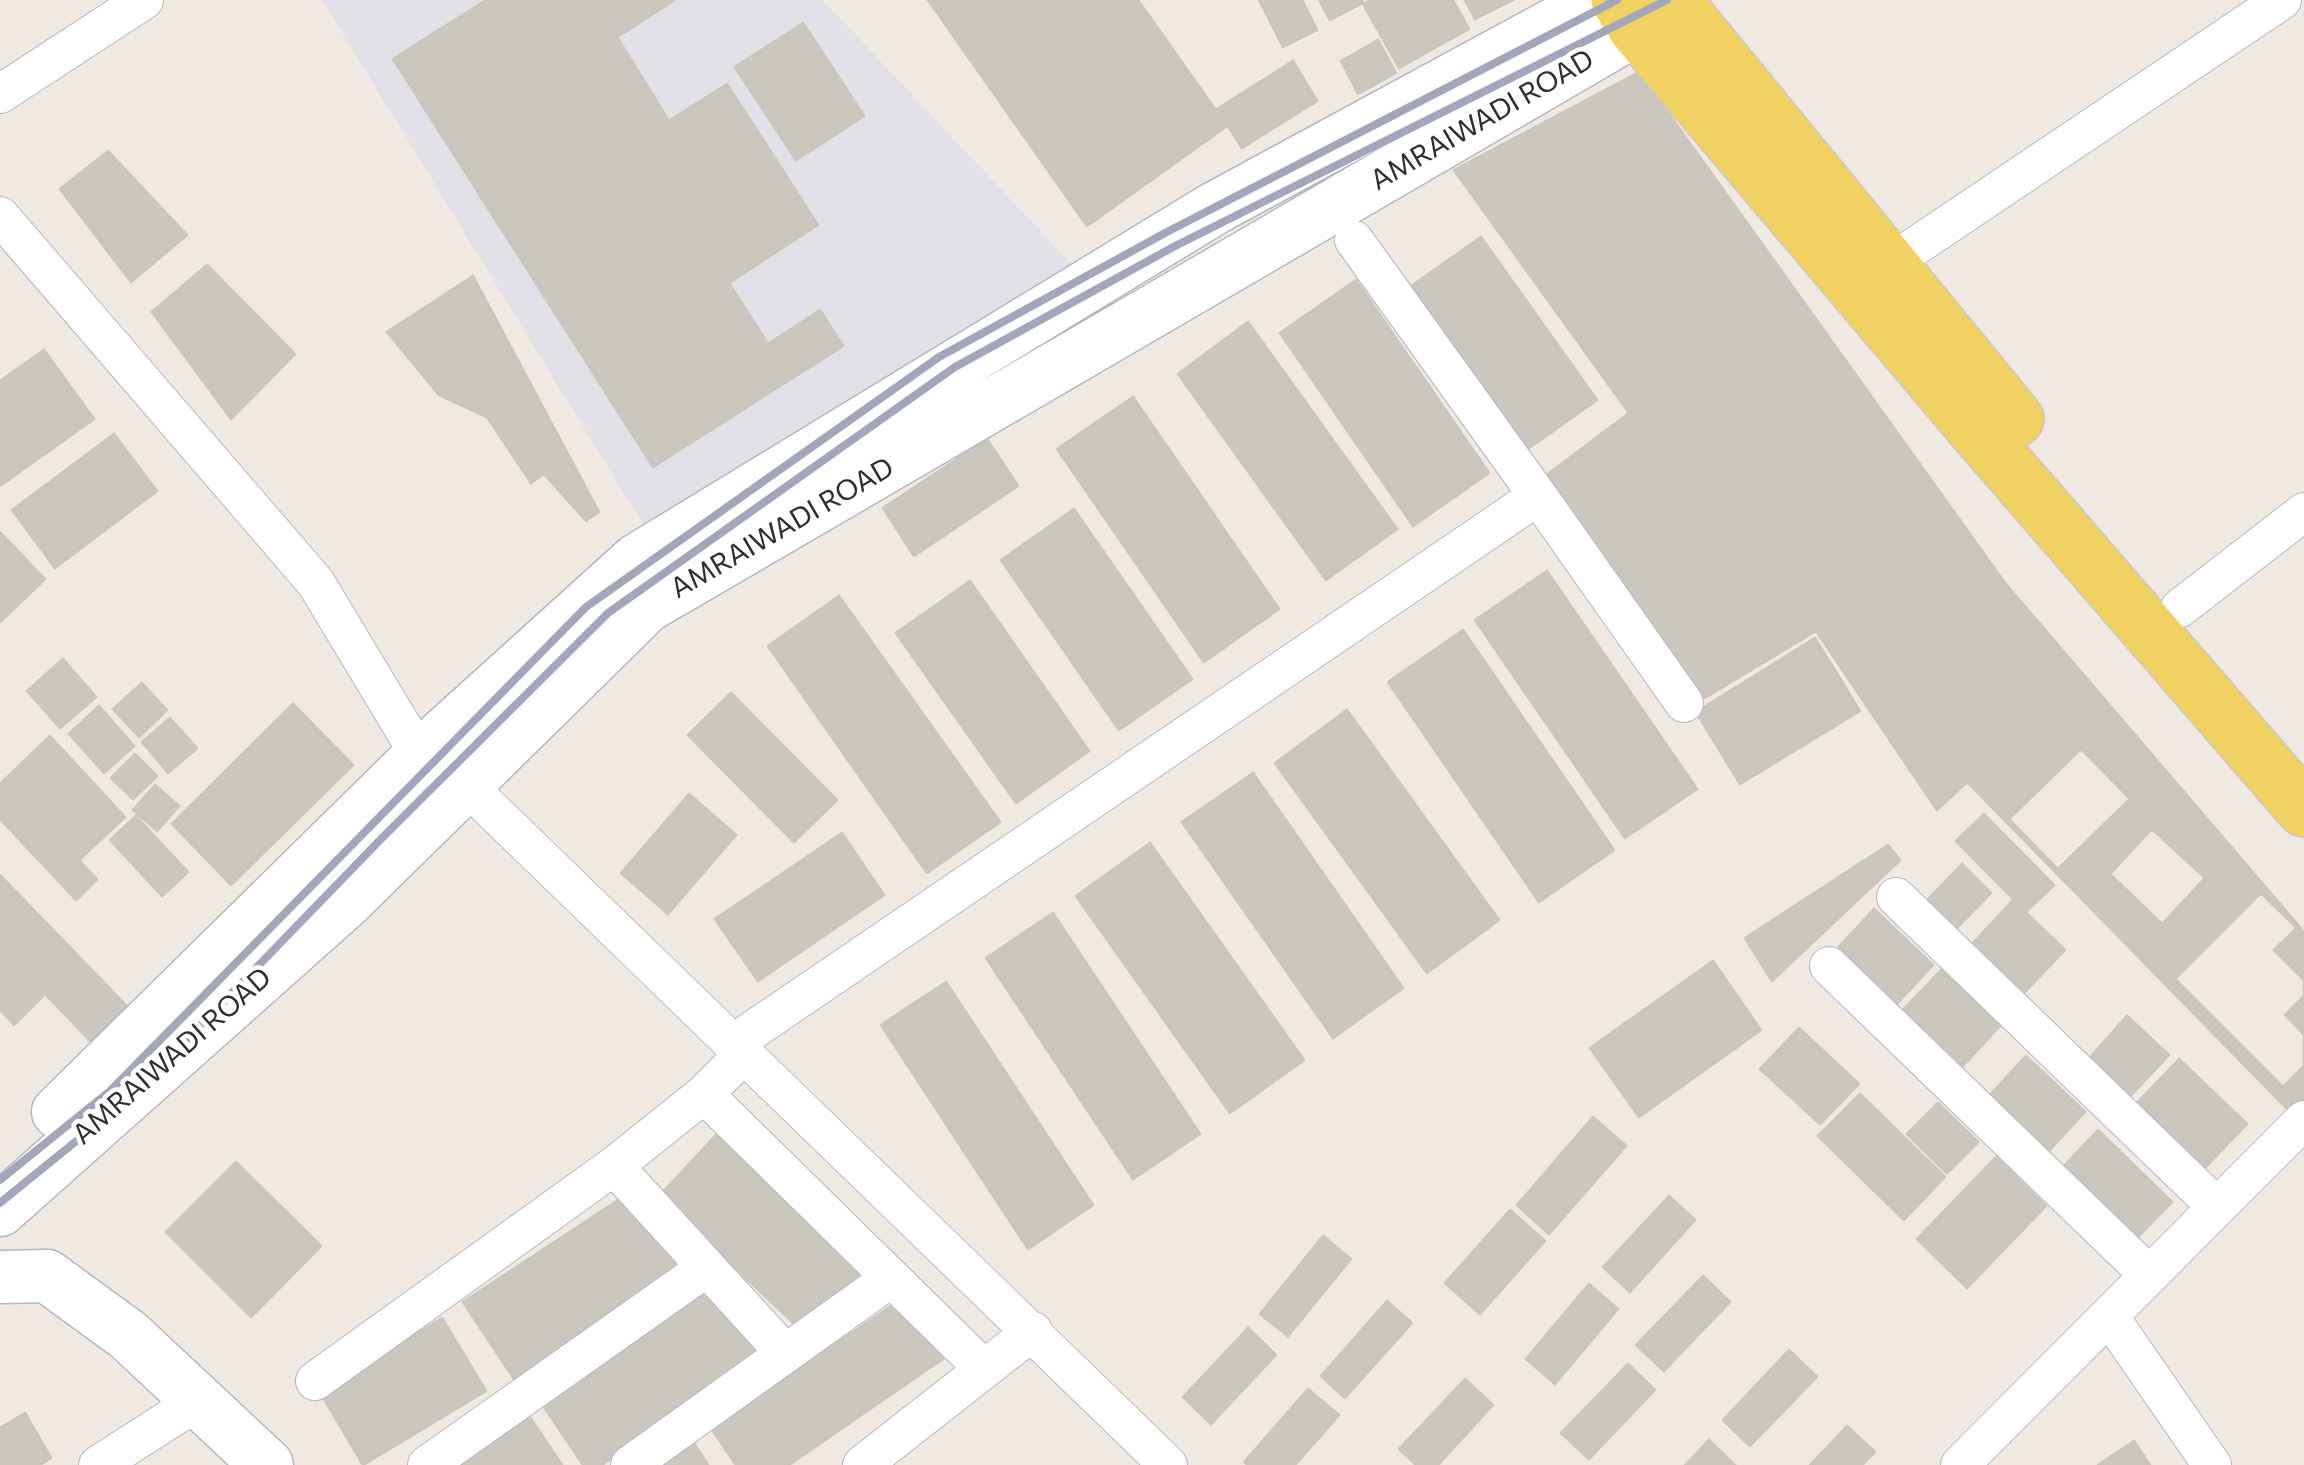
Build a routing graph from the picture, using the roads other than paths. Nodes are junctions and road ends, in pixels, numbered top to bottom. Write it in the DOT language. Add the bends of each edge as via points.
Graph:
graph roads {
  1 [pos="144,0"];
  2 [pos="2282,0"];
  3 [pos="1647,5"];
  4 [pos="0,94"];
  5 [pos="0,216"];
  6 [pos="1354,240"];
  7 [pos="1889,264"];
  8 [pos="1538,496"];
  9 [pos="2304,512"];
  10 [pos="2180,608"];
  11 [pos="1684,703"];
  12 [pos="2304,752"];
  13 [pos="420,756"];
  14 [pos="466,785"];
  15 [pos="2304,809"];
  16 [pos="1896,897"];
  17 [pos="1829,966"];
  18 [pos="740,1048"];
  19 [pos="704,1094"];
  20 [pos="2304,1120"];
  21 [pos="0,1162"];
  22 [pos="614,1166"];
  23 [pos="2216,1207"];
  24 [pos="0,1210"];
  25 [pos="706,1268"];
  26 [pos="2149,1275"];
  27 [pos="0,1278"];
  28 [pos="891,1278"];
  29 [pos="2109,1316"];
  30 [pos="1033,1331"];
  31 [pos="785,1354"];
  32 [pos="984,1369"];
  33 [pos="316,1381"];
  34 [pos="198,1401"];
  35 [pos="98,1465"];
  36 [pos="267,1465"];
  37 [pos="427,1465"];
  38 [pos="630,1465"];
  39 [pos="862,1465"];
  40 [pos="1168,1465"];
  41 [pos="1960,1465"];
  42 [pos="2212,1465"];
  1 -- 4 [label="street"];
  2 -- 7 [label="street"];
  3 -- 7 [label="main road"];
  3 -- 13 [label="main road" via="1215,208 637,560"];
  3 -- 14 [label="main road, AMRAIWADI ROAD" via="648,606"];
  3 -- 15 [label="main road"];
  5 -- 13 [label="street" via="316,582"];
  6 -- 8 [label="street"];
  7 -- 10 [label="main road"];
  8 -- 11 [label="street"];
  8 -- 18 [label="street"];
  9 -- 10 [label="street"];
  10 -- 12 [label="main road"];
  13 -- 14 [label="street"];
  13 -- 21 [label="main road" via="28,1142"];
  14 -- 18 [label="street"];
  14 -- 24 [label="main road, AMRAIWADI ROAD"];
  16 -- 23 [label="street"];
  17 -- 26 [label="street"];
  18 -- 19 [label="street"];
  18 -- 30 [label="street"];
  19 -- 22 [label="street"];
  19 -- 28 [label="street"];
  20 -- 23 [label="street"];
  22 -- 25 [label="street"];
  22 -- 33 [label="street"];
  23 -- 26 [label="street"];
  25 -- 31 [label="street"];
  25 -- 37 [label="street"];
  26 -- 29 [label="street"];
  27 -- 34 [label="main road" via="47,1276 128,1335"];
  28 -- 31 [label="street"];
  28 -- 32 [label="street"];
  29 -- 41 [label="street"];
  29 -- 42 [label="street"];
  30 -- 32 [label="street"];
  30 -- 40 [label="street"];
  31 -- 38 [label="street"];
  32 -- 39 [label="street"];
  34 -- 35 [label="street"];
  34 -- 36 [label="main road"];
}
